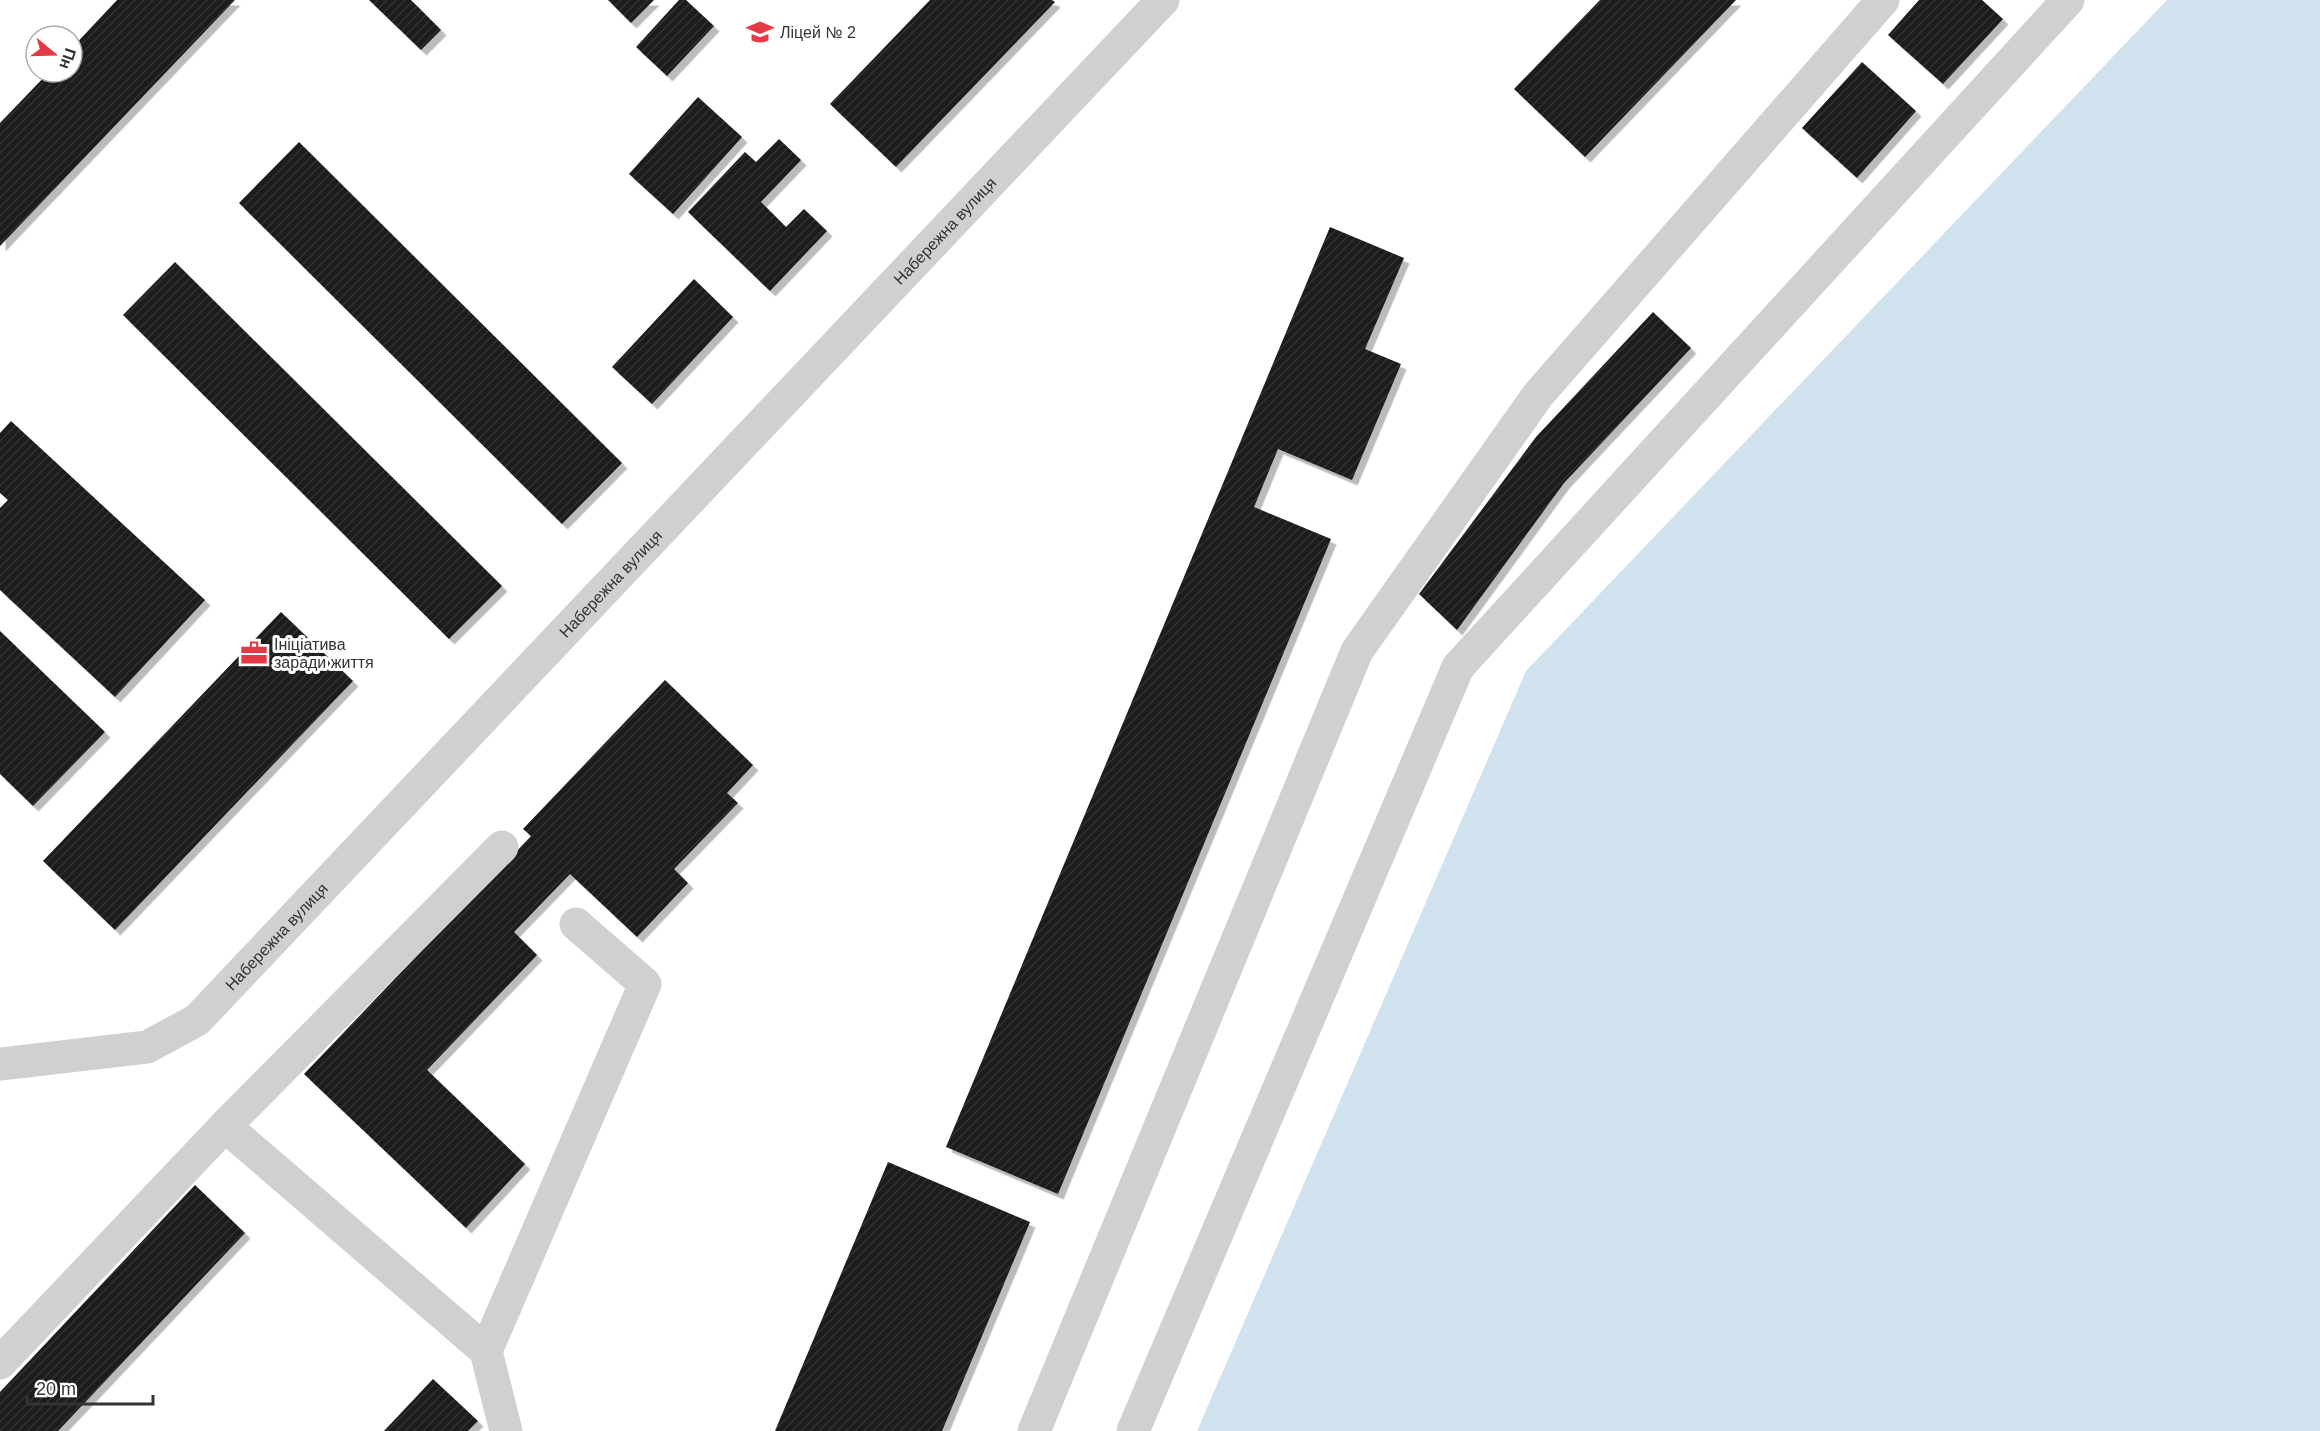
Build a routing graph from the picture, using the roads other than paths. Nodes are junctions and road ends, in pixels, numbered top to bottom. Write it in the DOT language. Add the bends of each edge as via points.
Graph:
graph roads {
  1 [pos="1163,0"];
  2 [pos="1883,0"];
  3 [pos="2068,0"];
  4 [pos="502,847"];
  5 [pos="576,924"];
  6 [pos="0,1064"];
  7 [pos="225,1126"];
  8 [pos="486,1351"];
  9 [pos="0,1363"];
  10 [pos="506,1431"];
  11 [pos="1034,1431"];
  12 [pos="1133,1431"];
  1 -- 6 [label="street, Набережна вулиця" via="196,1020 147,1047"];
  2 -- 11 [label="street" via="1538,394 1357,651"];
  3 -- 12 [label="street" via="1458,667"];
  4 -- 7 [label="street"];
  5 -- 8 [label="street" via="645,984"];
  7 -- 8 [label="street"];
  7 -- 9 [label="street"];
  8 -- 10 [label="street"];
}
